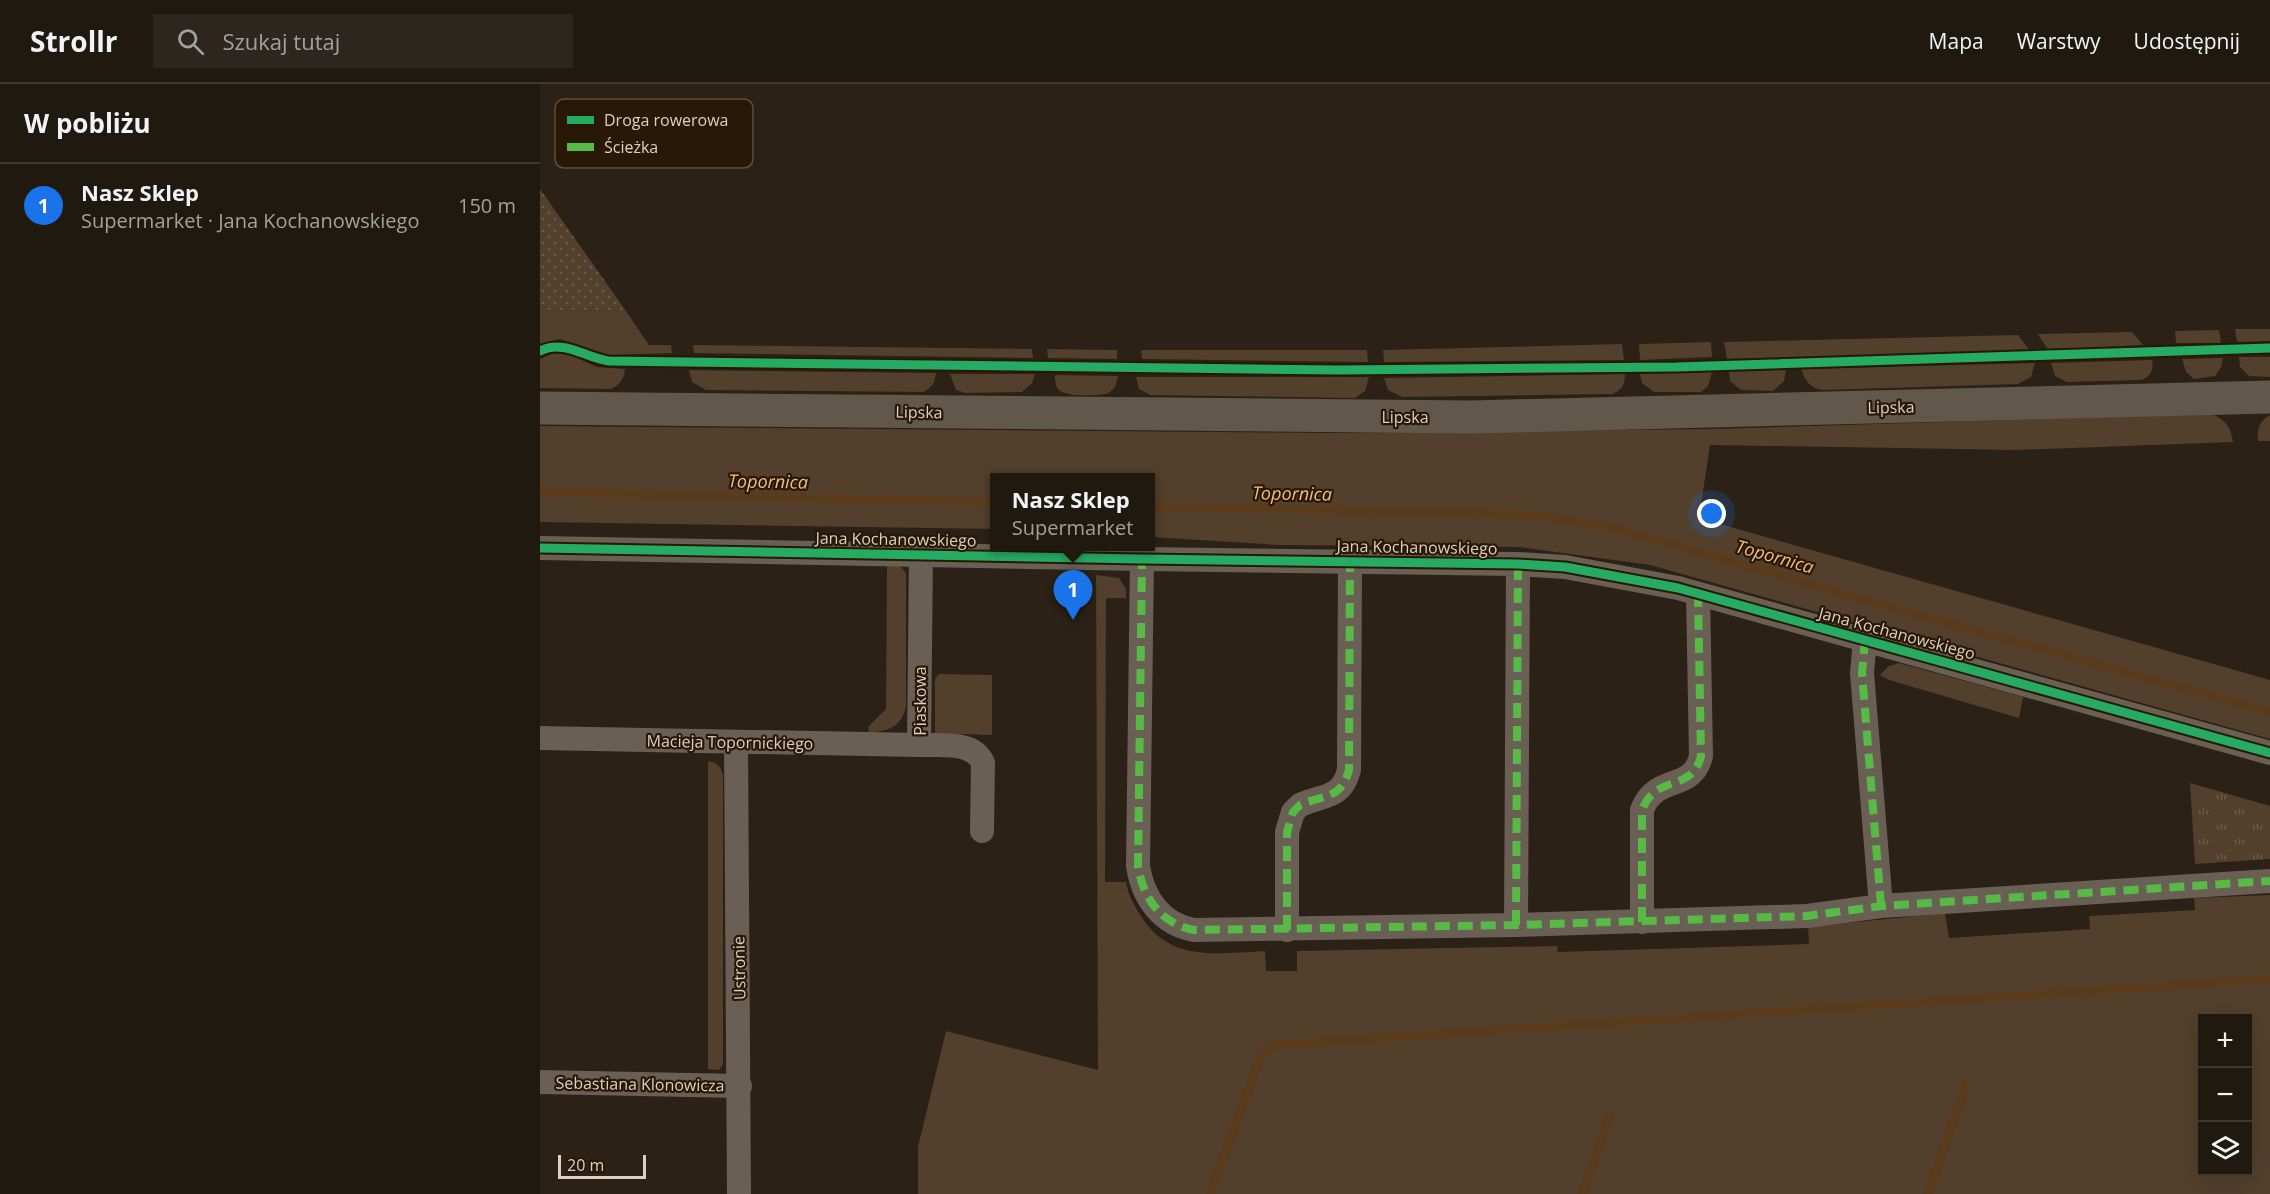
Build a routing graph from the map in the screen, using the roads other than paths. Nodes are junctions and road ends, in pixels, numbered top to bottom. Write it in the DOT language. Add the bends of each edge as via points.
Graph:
graph roads {
  1 [pos="2270,397"];
  2 [pos="540,408"];
  3 [pos="540,548"];
  4 [pos="921,554"];
  5 [pos="1142,560"];
  6 [pos="1350,561"];
  7 [pos="1518,564"];
  8 [pos="1698,594"];
  9 [pos="1865,639"];
  10 [pos="540,738"];
  11 [pos="736,743"];
  12 [pos="920,745"];
  13 [pos="2270,753"];
  14 [pos="982,831"];
  15 [pos="2270,880"];
  16 [pos="1881,906"];
  17 [pos="1642,922"];
  18 [pos="1516,925"];
  19 [pos="1287,930"];
  20 [pos="540,1083"];
  21 [pos="740,1086"];
  22 [pos="739,1194"];
  1 -- 2 [label="main road, Lipska" via="1471,417"];
  3 -- 4 [label="street, Jana Kochanowskiego"];
  4 -- 5 [label="street, Jana Kochanowskiego"];
  4 -- 12 [label="street, Piaskowa"];
  5 -- 6 [label="street, Jana Kochanowskiego"];
  5 -- 19 [label="street" via="1140,879 1160,914 1181,928"];
  6 -- 7 [label="street, Jana Kochanowskiego"];
  6 -- 19 [label="street" via="1349,770 1338,791 1300,804 1289,822"];
  7 -- 8 [label="street, Jana Kochanowskiego" via="1565,567"];
  7 -- 18 [label="street"];
  8 -- 9 [label="street, Jana Kochanowskiego"];
  8 -- 17 [label="street" via="1701,756 1689,777 1656,789 1642,810"];
  9 -- 13 [label="street, Jana Kochanowskiego"];
  9 -- 16 [label="street" via="1862,673"];
  10 -- 11 [label="street, Macieja Topornickiego"];
  11 -- 12 [label="street, Macieja Topornickiego"];
  11 -- 21 [label="street, Ustronie"];
  12 -- 14 [label="street, Piaskowa" via="969,748 980,758"];
  15 -- 16 [label="street"];
  16 -- 17 [label="street" via="1807,916"];
  17 -- 18 [label="street"];
  18 -- 19 [label="street"];
  20 -- 21 [label="street, Sebastiana Klonowicza"];
  21 -- 22 [label="street, Ustronie"];
}
